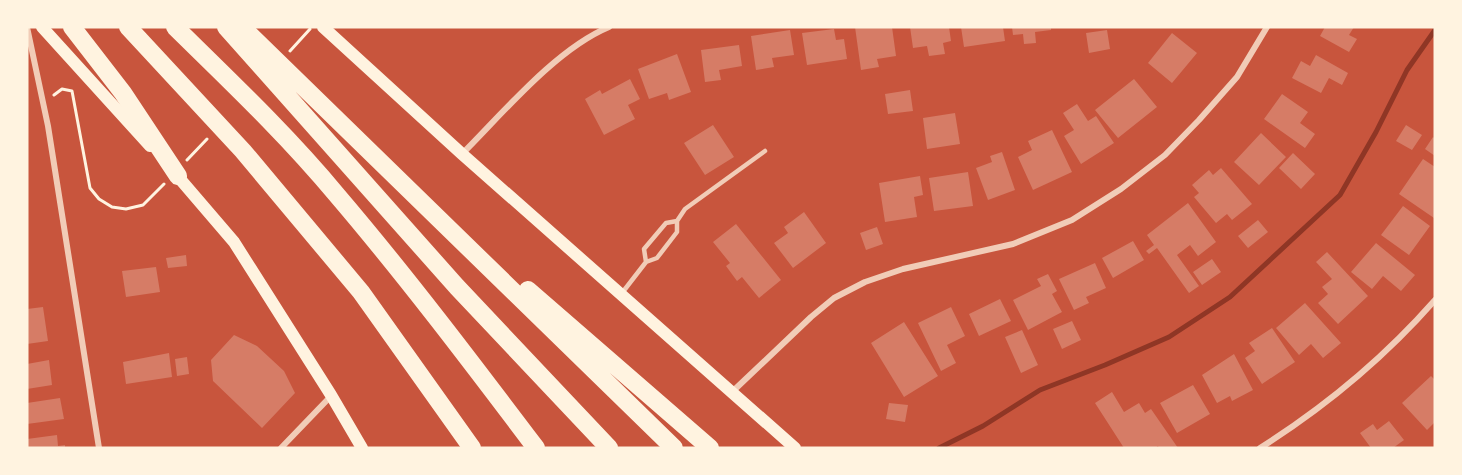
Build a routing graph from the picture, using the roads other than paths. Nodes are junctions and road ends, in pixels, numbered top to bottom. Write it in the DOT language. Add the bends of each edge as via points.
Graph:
graph roads {
  1 [pos="27,27"];
  2 [pos="42,27"];
  3 [pos="72,27"];
  4 [pos="128,27"];
  5 [pos="175,27"];
  6 [pos="226,27"];
  7 [pos="242,27"];
  8 [pos="323,27"];
  9 [pos="609,27"];
  10 [pos="1267,27"];
  11 [pos="765,151"];
  12 [pos="372,153"];
  13 [pos="462,154"];
  14 [pos="177,176"];
  15 [pos="677,221"];
  16 [pos="646,262"];
  17 [pos="621,295"];
  18 [pos="1435,300"];
  19 [pos="731,393"];
  20 [pos="331,395"];
  21 [pos="471,447"];
  22 [pos="99,448"];
  23 [pos="281,448"];
  24 [pos="362,448"];
  25 [pos="536,448"];
  26 [pos="609,448"];
  27 [pos="674,448"];
  28 [pos="710,448"];
  29 [pos="795,448"];
  30 [pos="1260,448"];
  1 -- 22 [label="street" via="45,108"];
  2 -- 14 [label="main road"];
  3 -- 14 [label="highway" via="123,93"];
  4 -- 21 [label="highway" via="243,151 361,292"];
  5 -- 25 [label="highway" via="335,192"];
  6 -- 26 [label="highway" via="458,287"];
  7 -- 12 [label="highway"];
  8 -- 13 [label="main road"];
  9 -- 13 [label="street" via="590,35 553,63"];
  10 -- 19 [label="street" via="1237,77 1199,120 1165,155 1121,189 1072,220 1013,244 903,268 834,298"];
  11 -- 15 [label="lane" via="686,209"];
  12 -- 27 [label="highway"];
  12 -- 28 [label="highway"];
  13 -- 17 [label="main road"];
  14 -- 20 [label="main road" via="234,242"];
  15 -- 16 [label="lane" via="677,232 657,258"];
  15 -- 16 [label="lane" via="666,223 644,249"];
  16 -- 17 [label="lane"];
  17 -- 19 [label="main road"];
  18 -- 30 [label="street" via="1414,324 1312,414"];
  19 -- 29 [label="main road"];
  20 -- 23 [label="street"];
  20 -- 24 [label="main road"];
}
